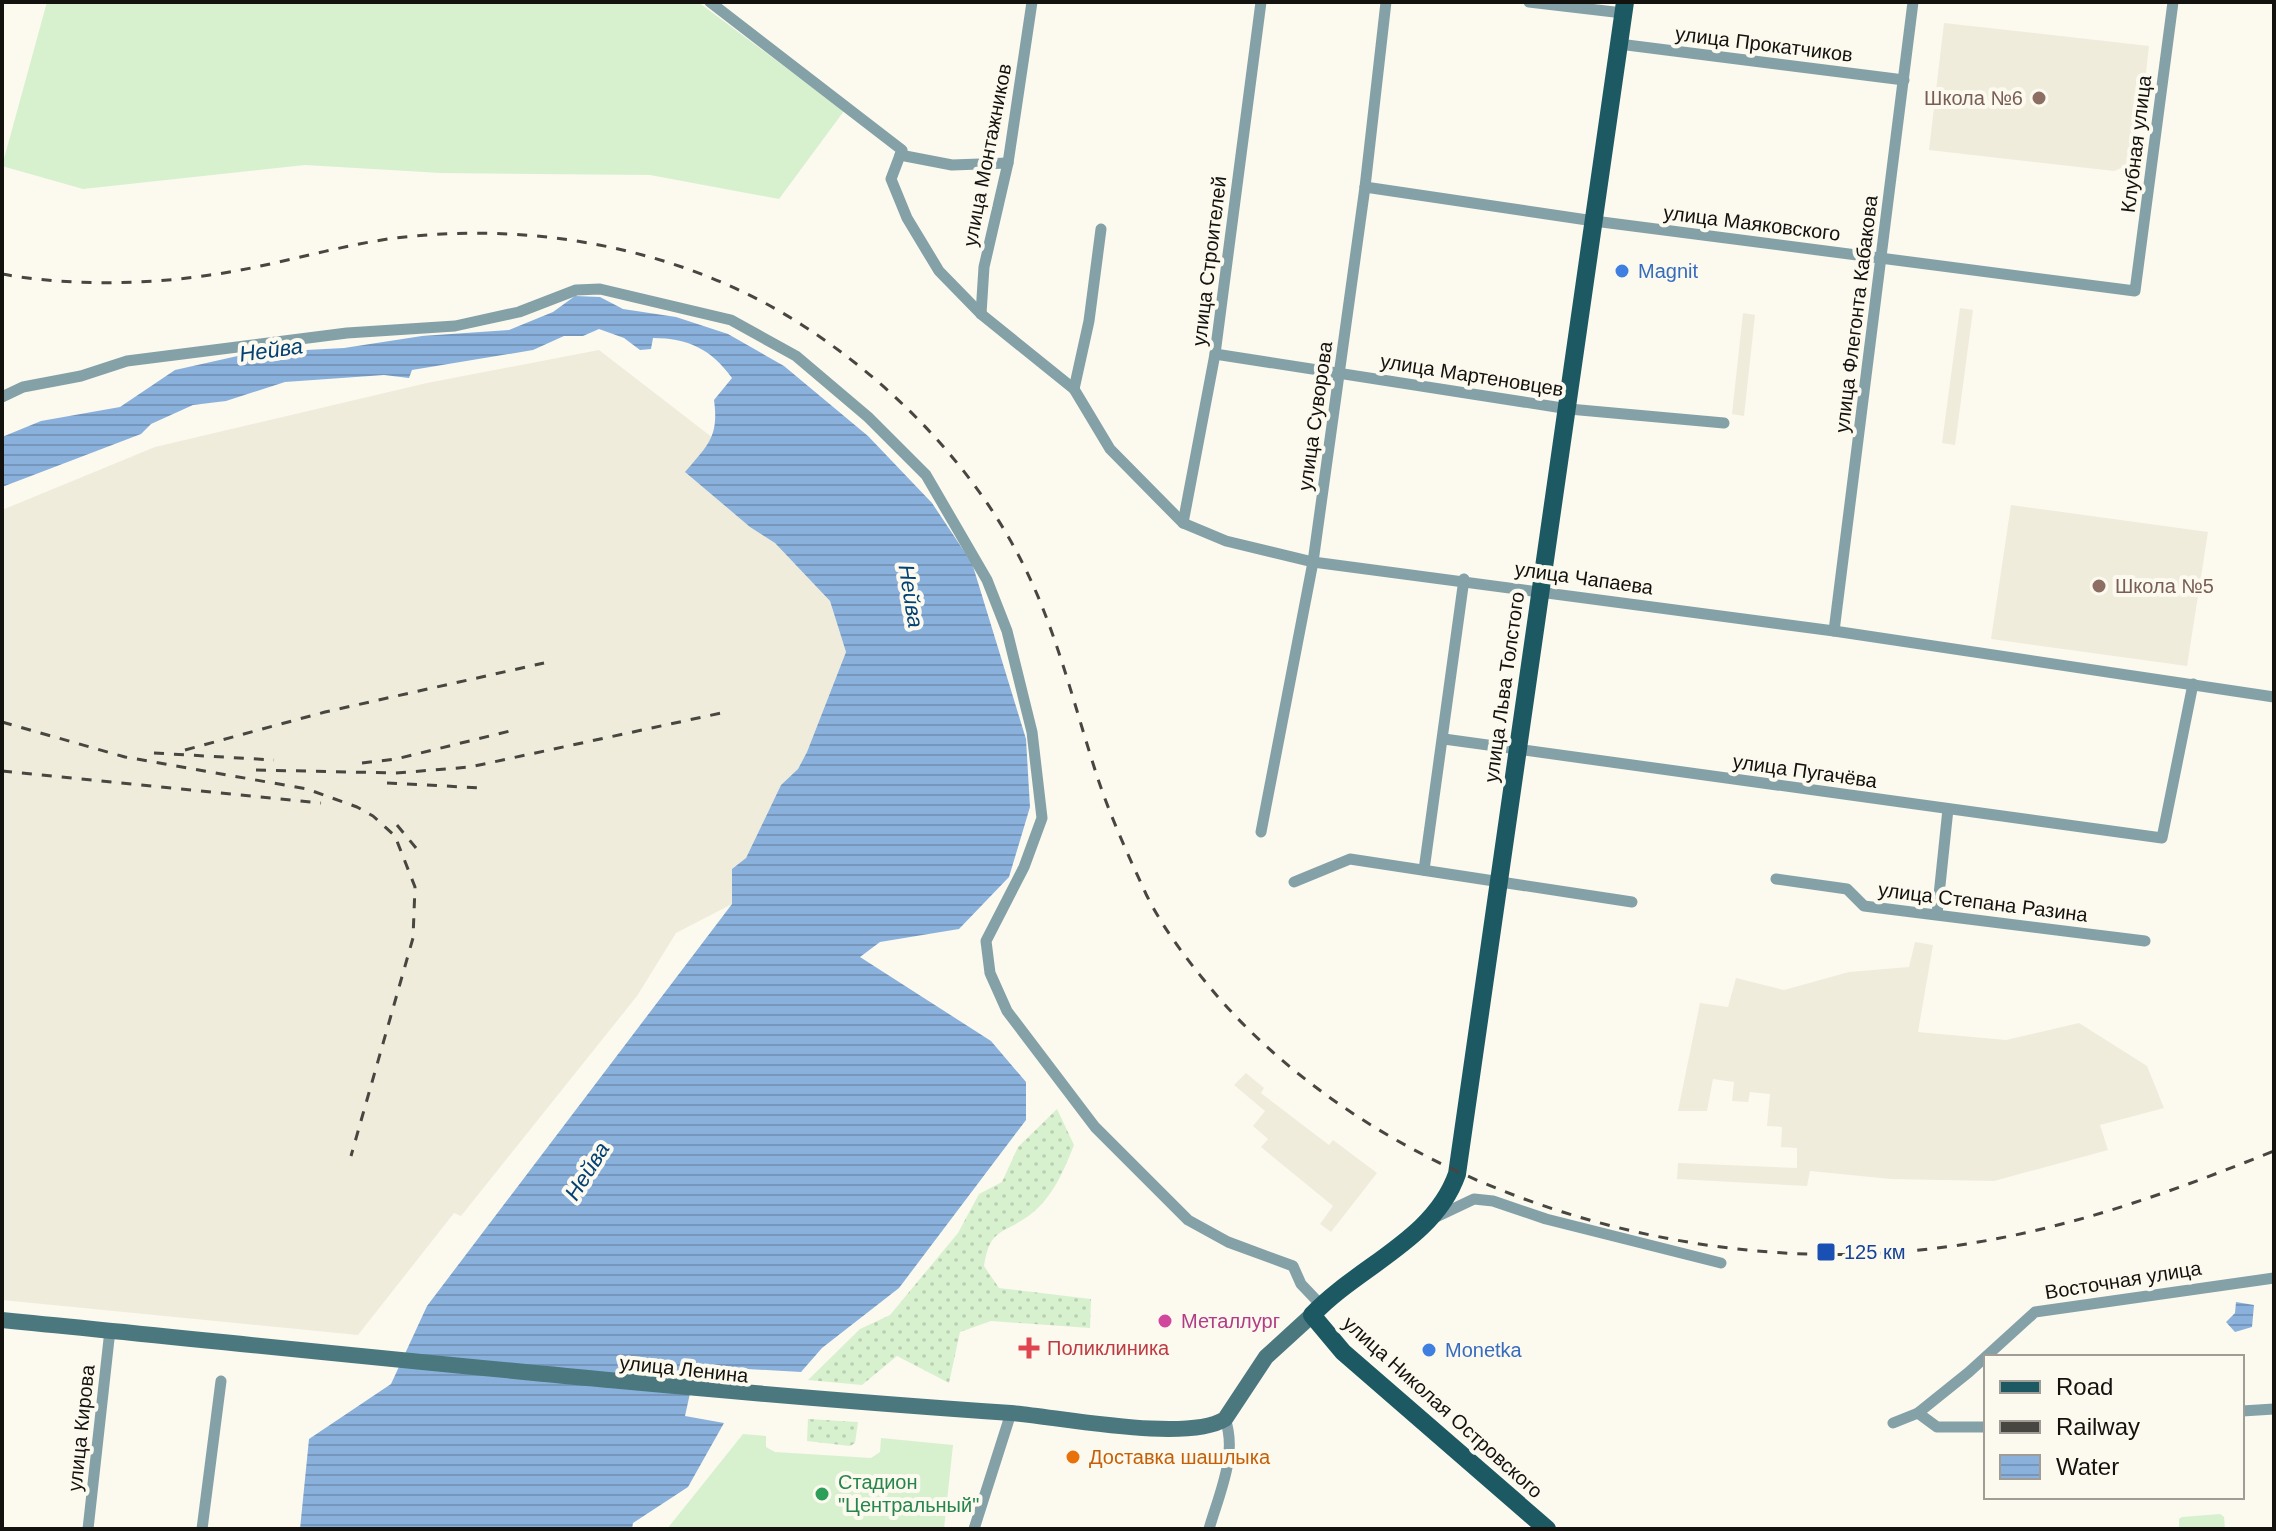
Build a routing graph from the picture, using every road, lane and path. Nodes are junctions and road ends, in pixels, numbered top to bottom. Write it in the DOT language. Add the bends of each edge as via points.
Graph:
graph roads {
  1 [pos="710,2"];
  2 [pos="1032,2"];
  3 [pos="1261,2"];
  4 [pos="1386,2"];
  5 [pos="1529,2"];
  6 [pos="1913,2"];
  7 [pos="2173,2"];
  8 [pos="1624,8"];
  9 [pos="1619,44"];
  10 [pos="1904,80"];
  11 [pos="900,155"];
  12 [pos="1008,163"];
  13 [pos="1365,187"];
  14 [pos="1594,221"];
  15 [pos="1101,229"];
  16 [pos="1882,258"];
  17 [pos="2135,291"];
  18 [pos="981,314"];
  19 [pos="1215,354"];
  20 [pos="1339,372"];
  21 [pos="1074,389"];
  22 [pos="2,397"];
  23 [pos="1569,409"];
  24 [pos="1724,423"];
  25 [pos="1183,523"];
  26 [pos="1313,562"];
  27 [pos="1464,579"];
  28 [pos="1540,590"];
  29 [pos="1834,631"];
  30 [pos="2193,684"];
  31 [pos="2274,697"];
  32 [pos="1444,739"];
  33 [pos="1518,749"];
  34 [pos="1948,809"];
  35 [pos="1261,832"];
  36 [pos="1424,870"];
  37 [pos="1776,879"];
  38 [pos="1294,882"];
  39 [pos="1497,882"];
  40 [pos="1632,902"];
  41 [pos="1937,914"];
  42 [pos="2145,941"];
  43 [pos="1428,1222"];
  44 [pos="1721,1263"];
  45 [pos="2274,1278"];
  46 [pos="1317,1310"];
  47 [pos="2,1320"];
  48 [pos="110,1330"];
  49 [pos="1985,1355"];
  50 [pos="1984,1356"];
  51 [pos="221,1381"];
  52 [pos="2274,1409"];
  53 [pos="2244,1411"];
  54 [pos="1011,1413"];
  55 [pos="1918,1413"];
  56 [pos="1225,1419"];
  57 [pos="1893,1423"];
  58 [pos="1984,1427"];
  59 [pos="1536,1525"];
  60 [pos="88,1529"];
  61 [pos="202,1529"];
  62 [pos="974,1529"];
  63 [pos="1209,1529"];
  1 -- 11 [label="street" via="902,150"];
  2 -- 12 [label="street, улица Монтажников"];
  3 -- 19 [label="street, улица Строителей"];
  4 -- 13 [label="street, улица Суворова"];
  5 -- 8 [label="street"];
  6 -- 10 [label="street, улица Флегонта Кабакова"];
  7 -- 17 [label="street, Клубная улица"];
  8 -- 9 [label="main road, улица Льва Толстого"];
  9 -- 10 [label="street, улица Прокатчиков"];
  9 -- 14 [label="main road, улица Льва Толстого"];
  10 -- 16 [label="street, улица Флегонта Кабакова"];
  11 -- 12 [label="street" via="952,165"];
  11 -- 18 [label="street, улица Чапаева" via="891,179 907,218 939,271"];
  12 -- 18 [label="street, улица Монтажников" via="984,267"];
  13 -- 14 [label="street, улица Маяковского"];
  13 -- 20 [label="street, улица Суворова"];
  14 -- 16 [label="street, улица Маяковского"];
  14 -- 23 [label="main road, улица Льва Толстого"];
  15 -- 21 [label="street"];
  16 -- 17 [label="street, улица Маяковского"];
  16 -- 29 [label="street, улица Флегонта Кабакова"];
  18 -- 21 [label="street, улица Чапаева"];
  19 -- 20 [label="street, улица Мартеновцев"];
  19 -- 25 [label="street, улица Строителей"];
  20 -- 23 [label="street, улица Мартеновцев"];
  20 -- 26 [label="street, улица Суворова"];
  21 -- 25 [label="street, улица Чапаева" via="1110,449"];
  22 -- 46 [label="street" via="127,361 347,333 455,326 519,312 576,290 600,289 731,320 796,356 926,475 987,580 1007,631 1032,732 1042,818 986,941 990,973 1007,1011 1095,1127 1188,1220 1228,1242 1293,1266"];
  23 -- 24 [label="street, улица Мартеновцев"];
  23 -- 28 [label="main road, улица Льва Толстого"];
  25 -- 26 [label="street, улица Чапаева" via="1226,541"];
  26 -- 27 [label="street, улица Чапаева"];
  26 -- 35 [label="street, улица Суворова"];
  27 -- 28 [label="street, улица Чапаева"];
  27 -- 32 [label="street"];
  28 -- 29 [label="street, улица Чапаева"];
  28 -- 33 [label="main road, улица Льва Толстого"];
  29 -- 30 [label="street, улица Чапаева"];
  30 -- 31 [label="street, улица Чапаева"];
  30 -- 34 [label="street, улица Пугачёва" via="2162,838"];
  32 -- 33 [label="street, улица Пугачёва"];
  32 -- 36 [label="street"];
  33 -- 34 [label="street, улица Пугачёва"];
  33 -- 39 [label="main road, улица Льва Толстого"];
  34 -- 41 [label="street"];
  36 -- 38 [label="street" via="1350,859"];
  36 -- 39 [label="street"];
  37 -- 41 [label="street, улица Степана Разина" via="1847,889 1864,906"];
  39 -- 40 [label="street"];
  39 -- 43 [label="main road, улица Льва Толстого" via="1457,1174 1449,1197"];
  41 -- 42 [label="street, улица Степана Разина"];
  43 -- 44 [label="street" via="1474,1199 1493,1201"];
  43 -- 46 [label="main road, улица Льва Толстого"];
  45 -- 49 [label="street, Восточная улица" via="2035,1312"];
  46 -- 56 [label="main road" via="1266,1357"];
  46 -- 59 [label="main road, улица Николая Островского" via="1343,1352"];
  47 -- 48 [label="main road, улица Ленина"];
  48 -- 54 [label="main road, улица Ленина" via="753,1396"];
  48 -- 60 [label="street, улица Кирова"];
  50 -- 55 [label="street, Восточная улица"];
  51 -- 61 [label="street"];
  52 -- 53 [label="street"];
  54 -- 56 [label="main road, улица Ленина" via="1172,1430"];
  54 -- 62 [label="street"];
  55 -- 57 [label="street, Восточная улица"];
  55 -- 58 [label="street" via="1937,1427"];
  56 -- 63 [label="street" via="1231,1436 1229,1456"];
}
